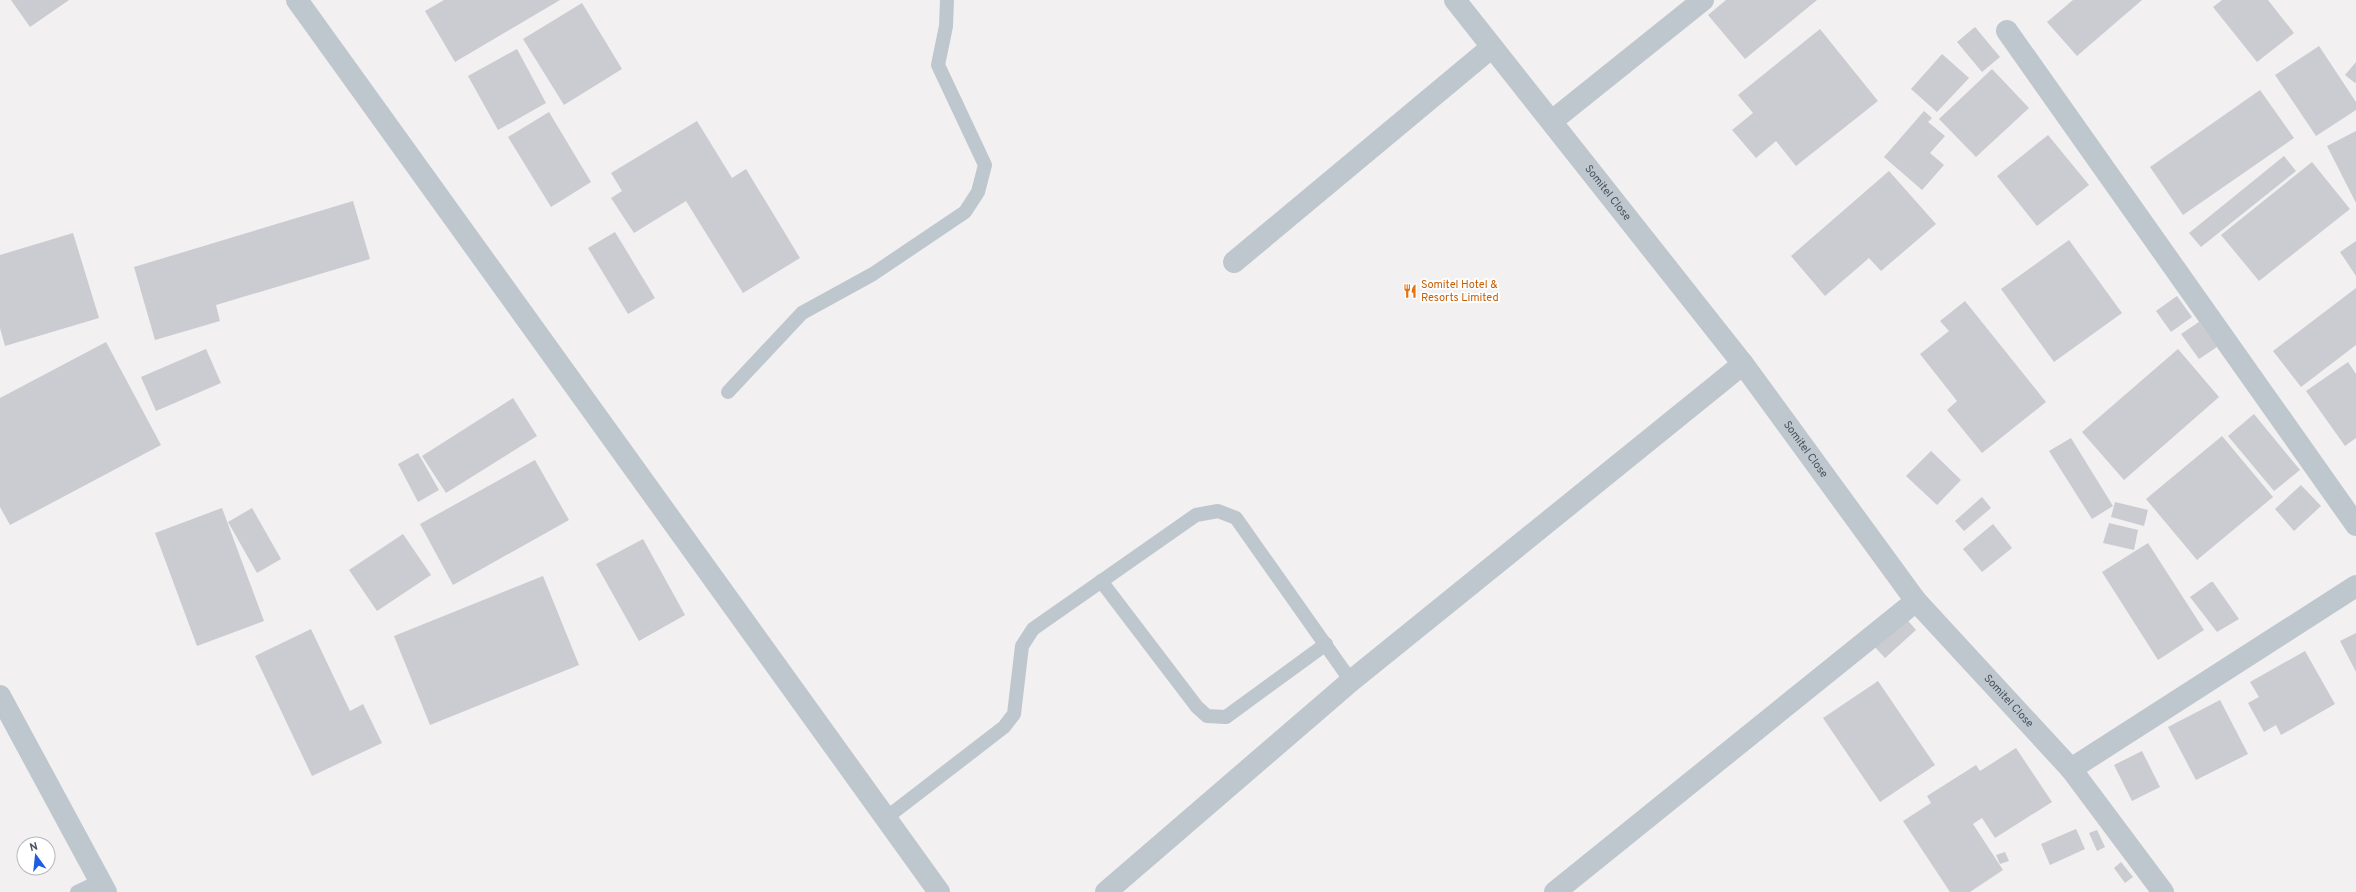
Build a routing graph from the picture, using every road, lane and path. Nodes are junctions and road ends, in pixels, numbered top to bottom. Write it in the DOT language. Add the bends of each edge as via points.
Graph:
graph roads {
  1 [pos="297,0"];
  2 [pos="947,0"];
  3 [pos="1455,0"];
  4 [pos="1703,0"];
  5 [pos="2007,31"];
  6 [pos="1492,47"];
  7 [pos="1552,121"];
  8 [pos="1234,262"];
  9 [pos="1743,364"];
  10 [pos="728,392"];
  11 [pos="2356,526"];
  12 [pos="1101,581"];
  13 [pos="2356,586"];
  14 [pos="1916,601"];
  15 [pos="1326,644"];
  16 [pos="1351,681"];
  17 [pos="0,696"];
  18 [pos="2071,769"];
  19 [pos="886,818"];
  20 [pos="103,886"];
  21 [pos="77,892"];
  22 [pos="939,892"];
  23 [pos="1106,892"];
  24 [pos="1555,892"];
  25 [pos="2163,892"];
  1 -- 19 [label="street"];
  2 -- 10 [label="lane" via="946,26 938,65 985,165 978,192 965,212 873,274 802,314"];
  3 -- 6 [label="street, Somitel Close"];
  4 -- 7 [label="street"];
  5 -- 11 [label="street"];
  6 -- 7 [label="street, Somitel Close"];
  6 -- 8 [label="street"];
  7 -- 9 [label="street, Somitel Close"];
  9 -- 14 [label="street, Somitel Close"];
  9 -- 16 [label="street"];
  12 -- 15 [label="lane" via="1196,515 1218,511 1236,518"];
  12 -- 15 [label="lane" via="1197,707 1207,716 1226,717"];
  12 -- 19 [label="lane" via="1033,629 1022,646 1014,714 1004,728"];
  13 -- 18 [label="street"];
  14 -- 18 [label="street, Somitel Close"];
  14 -- 24 [label="street"];
  15 -- 16 [label="lane"];
  16 -- 23 [label="street"];
  17 -- 20 [label="street"];
  18 -- 25 [label="street, Somitel Close"];
  19 -- 22 [label="street"];
  20 -- 21 [label="lane"];
}
